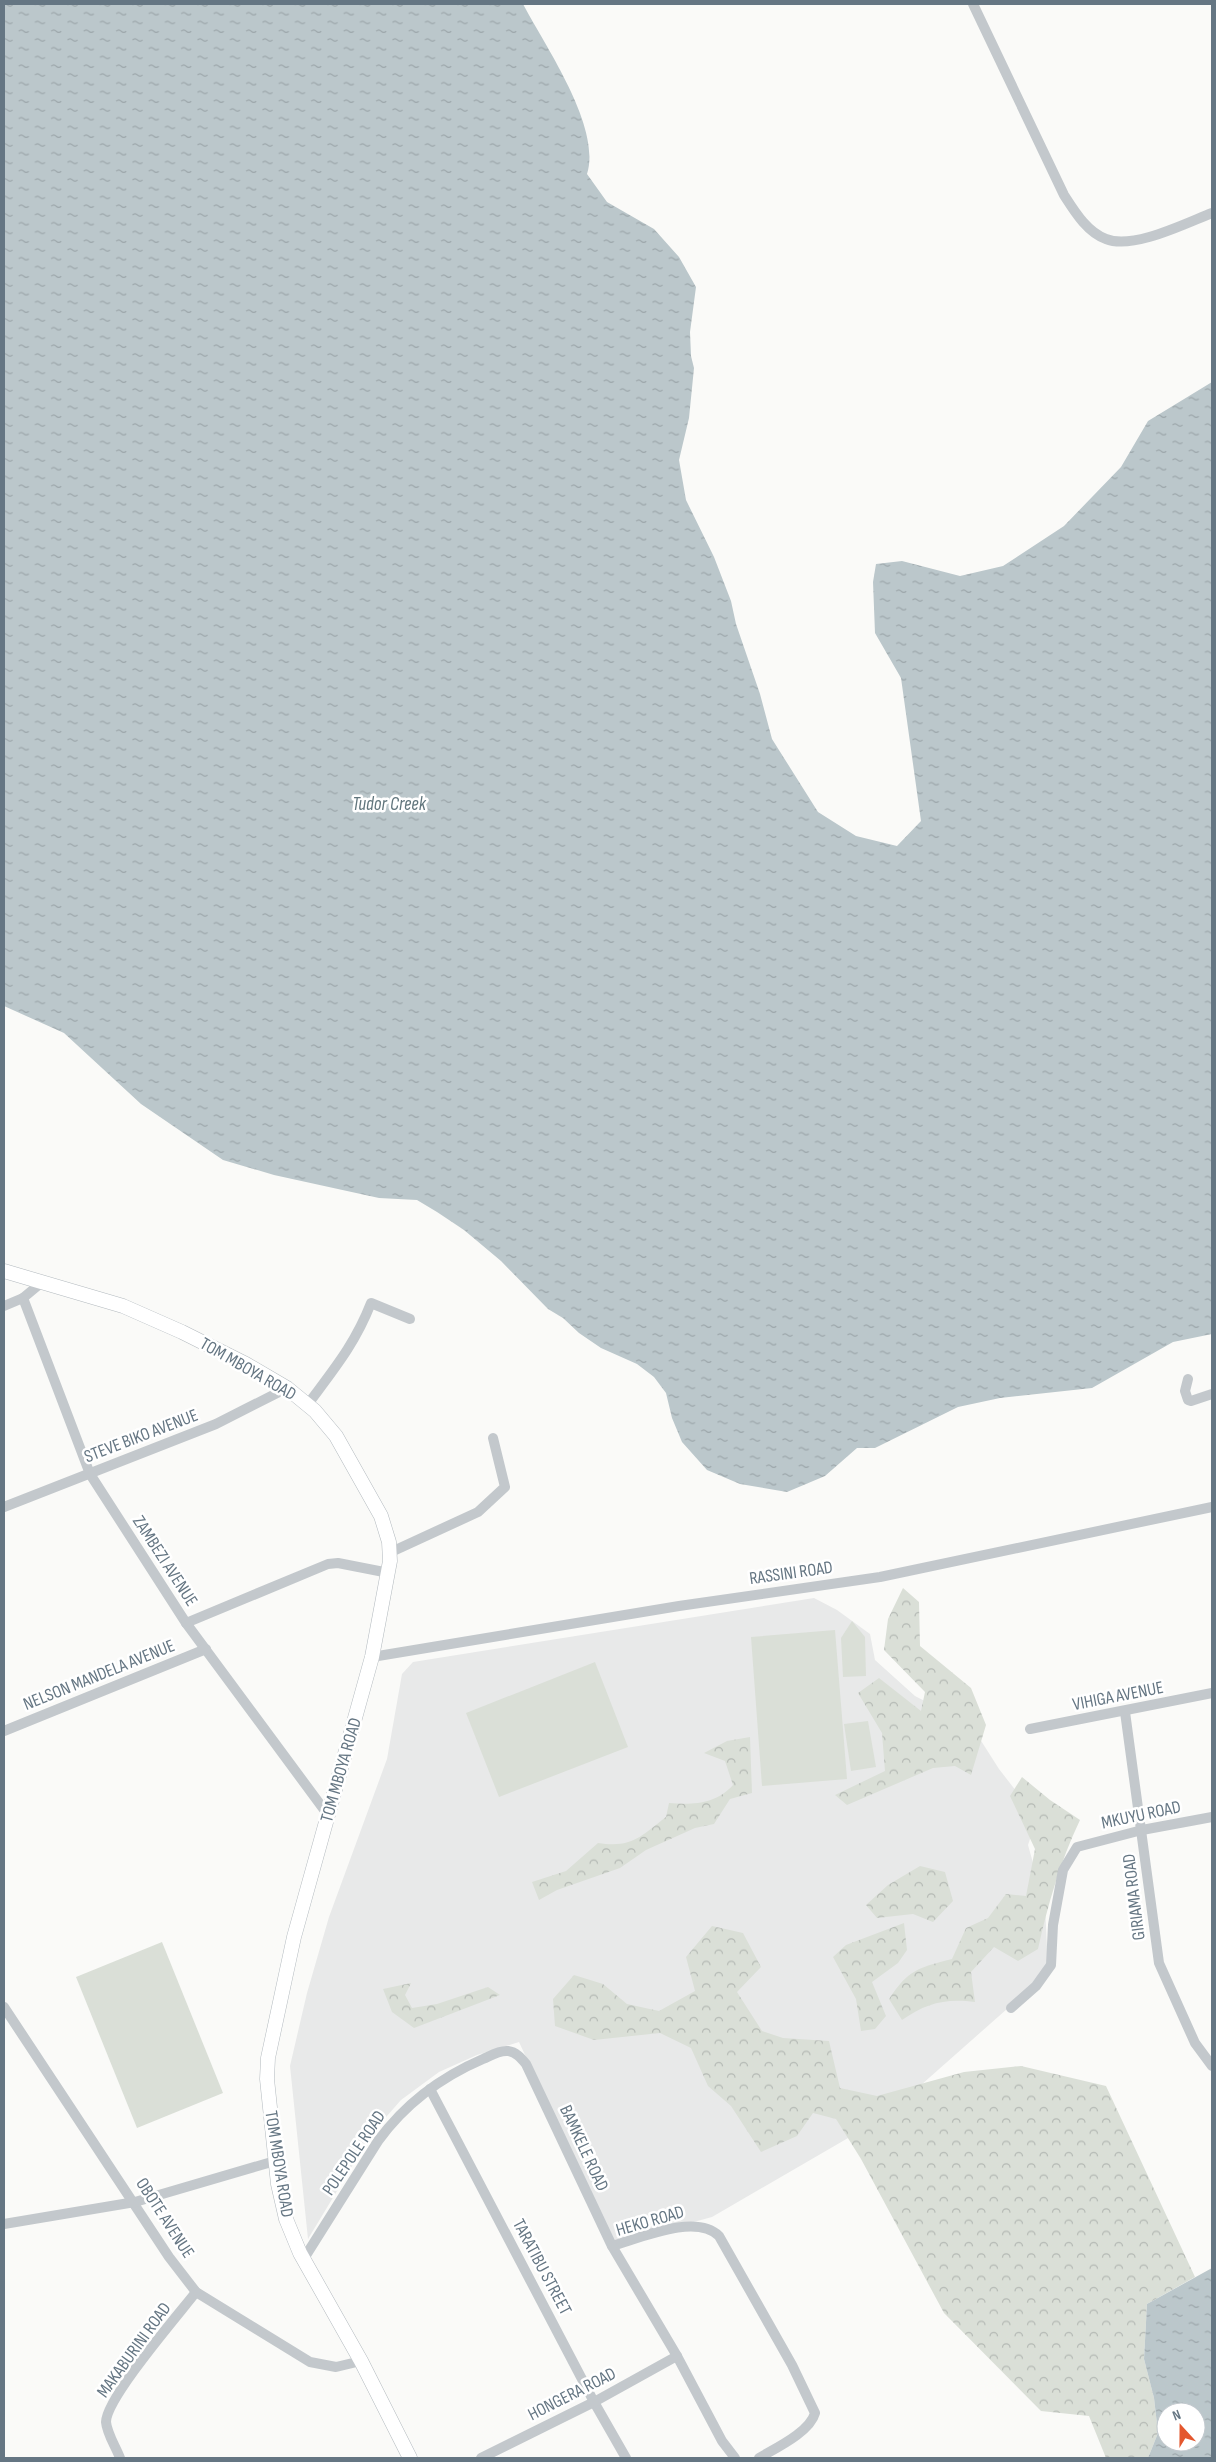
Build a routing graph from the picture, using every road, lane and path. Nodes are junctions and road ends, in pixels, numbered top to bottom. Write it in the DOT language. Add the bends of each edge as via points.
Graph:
graph roads {
  1 [pos="973,4"];
  2 [pos="1212,213"];
  3 [pos="4,1271"];
  4 [pos="41,1283"];
  5 [pos="23,1298"];
  6 [pos="4,1306"];
  7 [pos="410,1319"];
  8 [pos="1188,1379"];
  9 [pos="287,1388"];
  10 [pos="1212,1394"];
  11 [pos="308,1404"];
  12 [pos="493,1438"];
  13 [pos="90,1474"];
  14 [pos="4,1506"];
  15 [pos="1212,1507"];
  16 [pos="390,1552"];
  17 [pos="389,1573"];
  18 [pos="186,1623"];
  19 [pos="206,1649"];
  20 [pos="372,1657"];
  21 [pos="1212,1693"];
  22 [pos="1125,1712"];
  23 [pos="1030,1729"];
  24 [pos="4,1731"];
  25 [pos="328,1815"];
  26 [pos="1212,1817"];
  27 [pos="1142,1830"];
  28 [pos="4,2007"];
  29 [pos="1011,2008"];
  30 [pos="526,2064"];
  31 [pos="1212,2066"];
  32 [pos="430,2089"];
  33 [pos="275,2161"];
  34 [pos="135,2202"];
  35 [pos="4,2224"];
  36 [pos="612,2246"];
  37 [pos="303,2260"];
  38 [pos="196,2292"];
  39 [pos="677,2356"];
  40 [pos="360,2361"];
  41 [pos="594,2402"];
  42 [pos="120,2458"];
  43 [pos="410,2458"];
  44 [pos="481,2458"];
  45 [pos="626,2458"];
  46 [pos="735,2458"];
  47 [pos="759,2458"];
  1 -- 2 [label="street" via="1064,195 1094,233 1112,241 1126,242"];
  3 -- 4 [label="main road, TOM MBOYA ROAD"];
  4 -- 5 [label="street"];
  4 -- 9 [label="main road, TOM MBOYA ROAD" via="123,1306 246,1364"];
  5 -- 6 [label="street"];
  5 -- 13 [label="street, ZAMBEZI AVENUE"];
  7 -- 11 [label="street" via="370,1303 350,1349"];
  8 -- 10 [label="street" via="1185,1392 1188,1400"];
  9 -- 11 [label="main road, TOM MBOYA ROAD"];
  9 -- 13 [label="street, STEVE BIKO AVENUE" via="216,1424"];
  11 -- 16 [label="main road, TOM MBOYA ROAD" via="336,1436 358,1471 381,1516"];
  12 -- 16 [label="street" via="505,1487 478,1512"];
  13 -- 14 [label="street, STEVE BIKO AVENUE"];
  13 -- 18 [label="street, ZAMBEZI AVENUE"];
  15 -- 20 [label="street, RASSINI ROAD" via="880,1577 679,1606"];
  16 -- 17 [label="main road, TOM MBOYA ROAD"];
  17 -- 18 [label="street" via="328,1564"];
  17 -- 20 [label="main road, TOM MBOYA ROAD"];
  18 -- 19 [label="street, ZAMBEZI AVENUE"];
  19 -- 24 [label="street, NELSON MANDELA AVENUE"];
  19 -- 25 [label="street, ZAMBEZI AVENUE"];
  20 -- 25 [label="main road, TOM MBOYA ROAD"];
  21 -- 22 [label="street, VIHIGA AVENUE"];
  22 -- 23 [label="street, VIHIGA AVENUE"];
  22 -- 27 [label="street, GIRIAMA ROAD"];
  25 -- 33 [label="main road, TOM MBOYA ROAD" via="294,1937 268,2058 266,2079"];
  26 -- 27 [label="street, MKUYU ROAD"];
  27 -- 29 [label="street, MKUYU ROAD" via="1077,1847 1063,1870 1053,1925 1051,1965 1036,1986"];
  27 -- 31 [label="street, GIRIAMA ROAD" via="1159,1963 1195,2043"];
  28 -- 34 [label="street, OBOTE AVENUE"];
  30 -- 32 [label="street, POLEPOLE ROAD" via="517,2054 499,2052 447,2076"];
  30 -- 36 [label="street, BAMKELE ROAD"];
  32 -- 37 [label="street, POLEPOLE ROAD" via="392,2122"];
  32 -- 41 [label="street, TARATIBU STREET"];
  33 -- 34 [label="street"];
  33 -- 37 [label="main road, TOM MBOYA ROAD" via="286,2219"];
  34 -- 35 [label="street"];
  34 -- 38 [label="street, OBOTE AVENUE" via="169,2257"];
  36 -- 39 [label="street, HEKO ROAD"];
  36 -- 47 [label="street, HEKO ROAD" via="696,2225 714,2230 719,2236 792,2365 815,2413 805,2428"];
  37 -- 40 [label="main road, TOM MBOYA ROAD"];
  38 -- 40 [label="street, OBOTE AVENUE" via="310,2362 336,2367"];
  38 -- 42 [label="street, MAKABURINI ROAD" via="129,2378 108,2414 106,2422"];
  39 -- 41 [label="street, HONGERA ROAD"];
  39 -- 46 [label="street, HEKO ROAD" via="722,2441"];
  40 -- 43 [label="main road, TOM MBOYA ROAD"];
  41 -- 44 [label="street, HONGERA ROAD"];
  41 -- 45 [label="street, TARATIBU STREET"];
}
